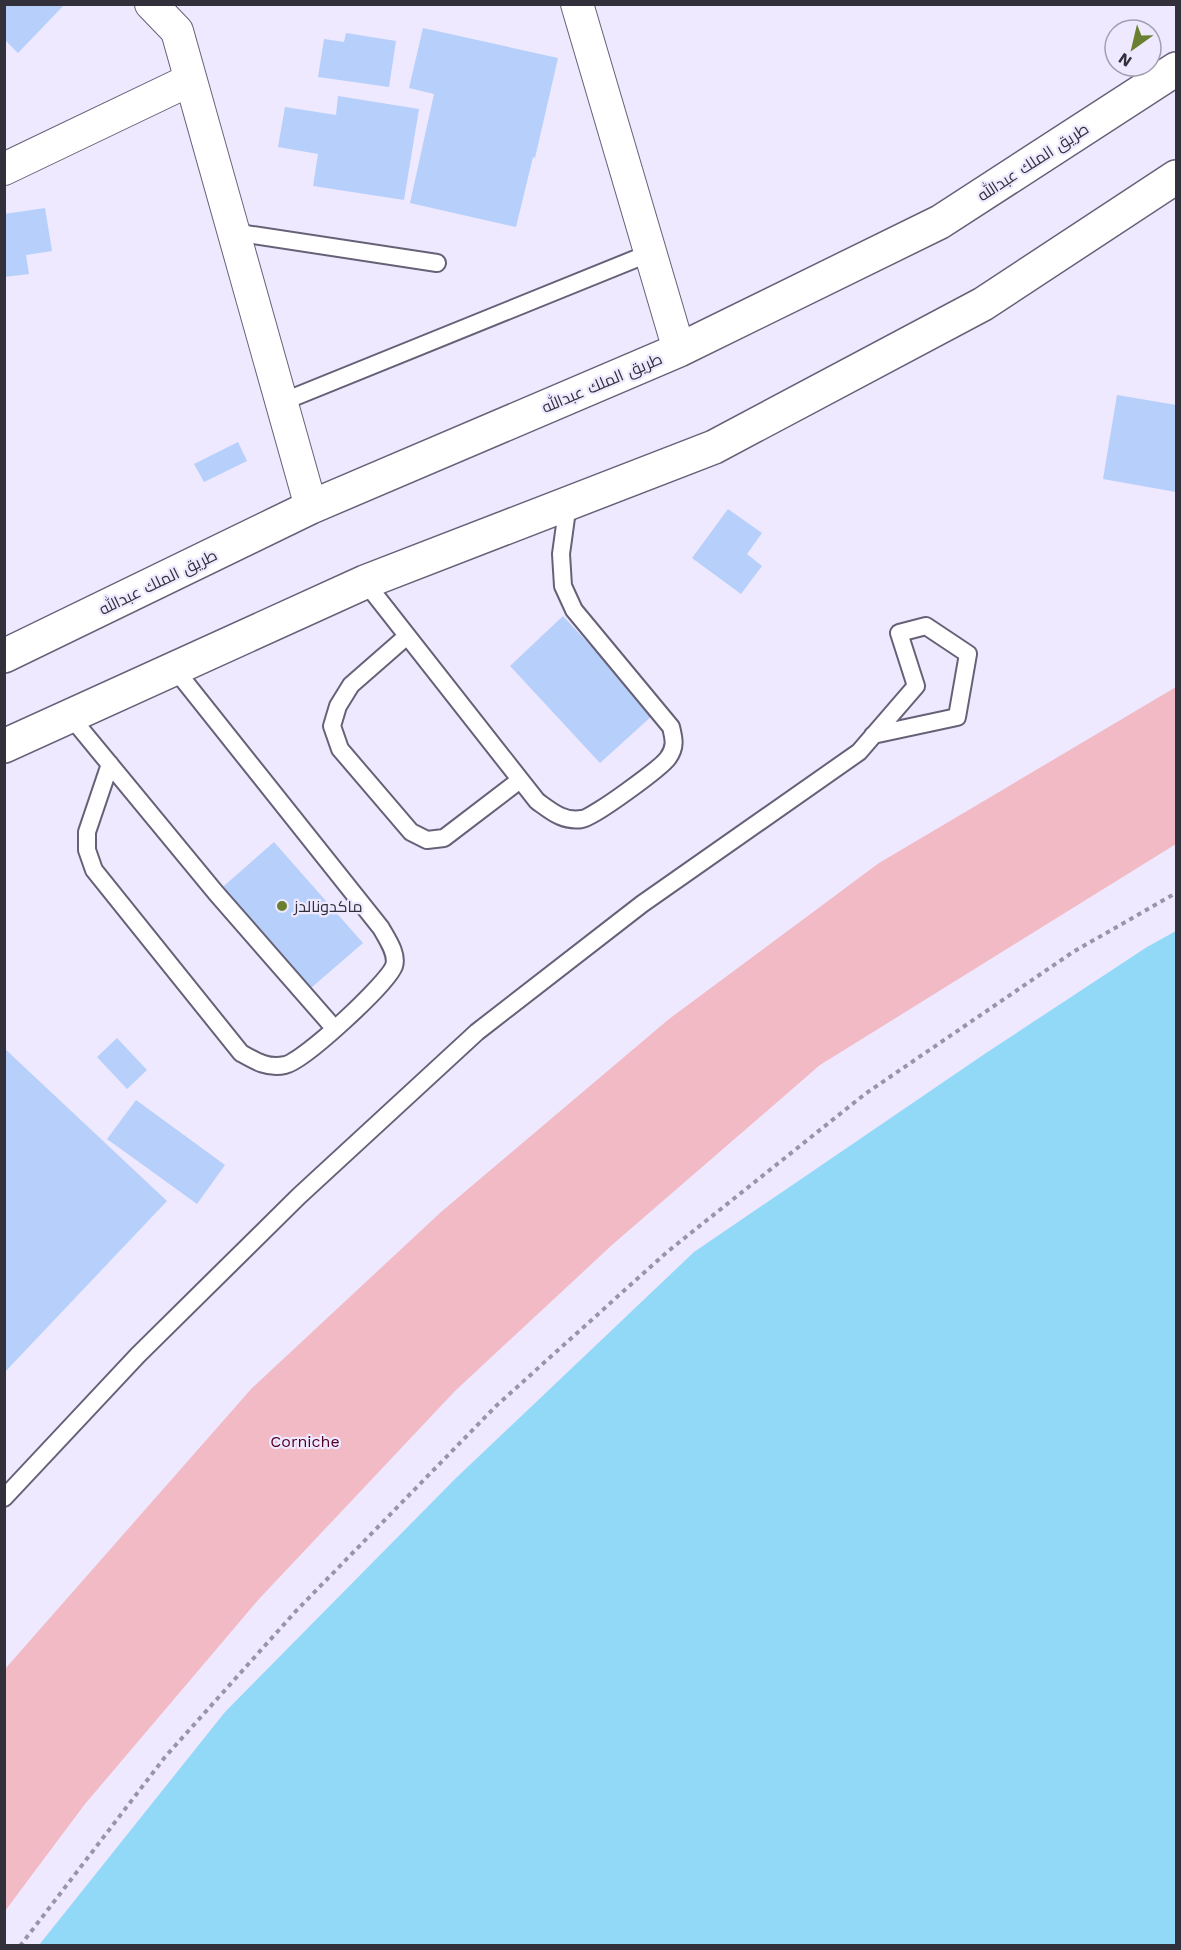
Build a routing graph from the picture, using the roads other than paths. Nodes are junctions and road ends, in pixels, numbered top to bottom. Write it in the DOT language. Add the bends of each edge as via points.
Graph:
graph roads {
  1 [pos="151,4"];
  2 [pos="577,4"];
  3 [pos="1176,69"];
  4 [pos="190,80"];
  5 [pos="4,169"];
  6 [pos="1172,186"];
  7 [pos="233,232"];
  8 [pos="650,253"];
  9 [pos="437,263"];
  10 [pos="679,350"];
  11 [pos="282,402"];
  12 [pos="568,503"];
  13 [pos="311,507"];
  14 [pos="365,582"];
  15 [pos="407,636"];
  16 [pos="4,656"];
  17 [pos="174,668"];
  18 [pos="70,716"];
  19 [pos="873,735"];
  20 [pos="4,746"];
  21 [pos="110,764"];
  22 [pos="520,780"];
  23 [pos="334,1028"];
  24 [pos="4,1498"];
  1 -- 4 [label="street" via="177,32"];
  2 -- 8 [label="street"];
  3 -- 10 [label="street, طريق الملك عبدالله" via="940,222"];
  4 -- 5 [label="street"];
  4 -- 7 [label="street"];
  6 -- 12 [label="street" via="983,304 714,447"];
  7 -- 9 [label="lane"];
  7 -- 11 [label="street"];
  8 -- 10 [label="street"];
  8 -- 11 [label="lane"];
  10 -- 13 [label="street, طريق الملك عبدالله"];
  11 -- 13 [label="street"];
  12 -- 14 [label="street"];
  12 -- 22 [label="lane" via="561,554 566,594 574,610 671,727 675,742 668,759 606,807 584,819 561,818 537,801"];
  13 -- 16 [label="street, طريق الملك عبدالله"];
  14 -- 15 [label="lane"];
  14 -- 17 [label="street"];
  15 -- 22 [label="lane"];
  15 -- 22 [label="lane" via="351,685 338,706 332,726 340,749 411,832 427,840 444,838"];
  17 -- 18 [label="street"];
  17 -- 23 [label="lane" via="381,928 392,947 395,965 385,981"];
  18 -- 20 [label="street"];
  18 -- 21 [label="lane"];
  19 -- 19 [label="lane" via="957,717 968,654 926,626 899,633 916,686"];
  19 -- 24 [label="lane" via="859,752 642,904 477,1032 299,1196 138,1355"];
  21 -- 23 [label="lane"];
  21 -- 23 [label="lane" via="87,832 87,850 94,870 241,1053 263,1065 285,1065 304,1056"];
}
